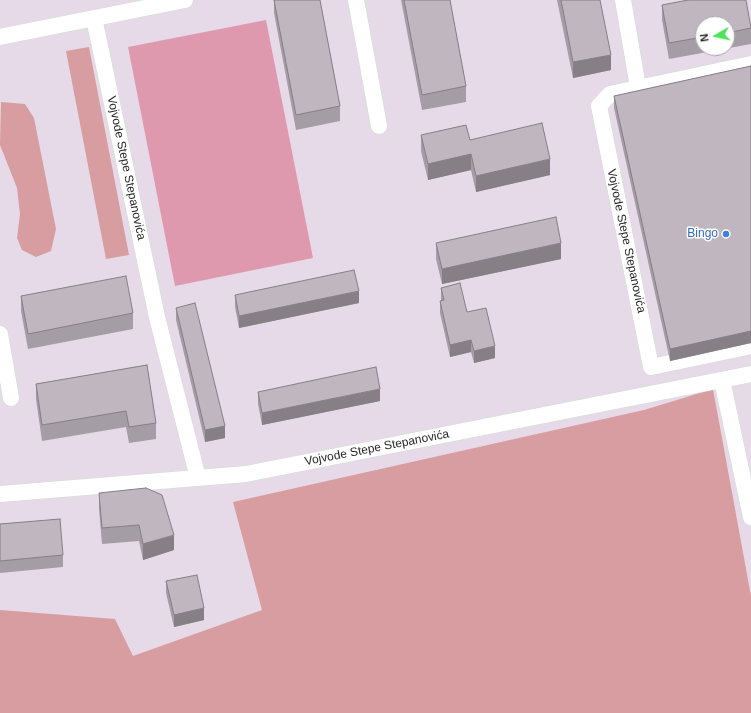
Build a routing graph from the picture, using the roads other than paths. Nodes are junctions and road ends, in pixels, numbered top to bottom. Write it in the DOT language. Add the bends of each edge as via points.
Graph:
graph roads {
  1 [pos="185,0"];
  2 [pos="356,0"];
  3 [pos="623,0"];
  4 [pos="94,18"];
  5 [pos="0,37"];
  6 [pos="751,64"];
  7 [pos="638,87"];
  8 [pos="379,126"];
  9 [pos="0,334"];
  10 [pos="751,346"];
  11 [pos="751,374"];
  12 [pos="722,380"];
  13 [pos="11,398"];
  14 [pos="198,478"];
  15 [pos="0,494"];
  16 [pos="751,517"];
  1 -- 4 [label="street"];
  2 -- 8 [label="street"];
  3 -- 7 [label="street"];
  4 -- 5 [label="street"];
  4 -- 14 [label="street, Vojvode Stepe Stepanovića" via="157,317"];
  6 -- 7 [label="street"];
  7 -- 10 [label="street, Vojvode Stepe Stepanovića" via="610,94 599,106 652,368"];
  9 -- 13 [label="street"];
  11 -- 12 [label="street, Vojvode Stepe Stepanovića"];
  12 -- 14 [label="street, Vojvode Stepe Stepanovića" via="246,474"];
  12 -- 16 [label="street"];
  14 -- 15 [label="street, Vojvode Stepe Stepanovića"];
}
